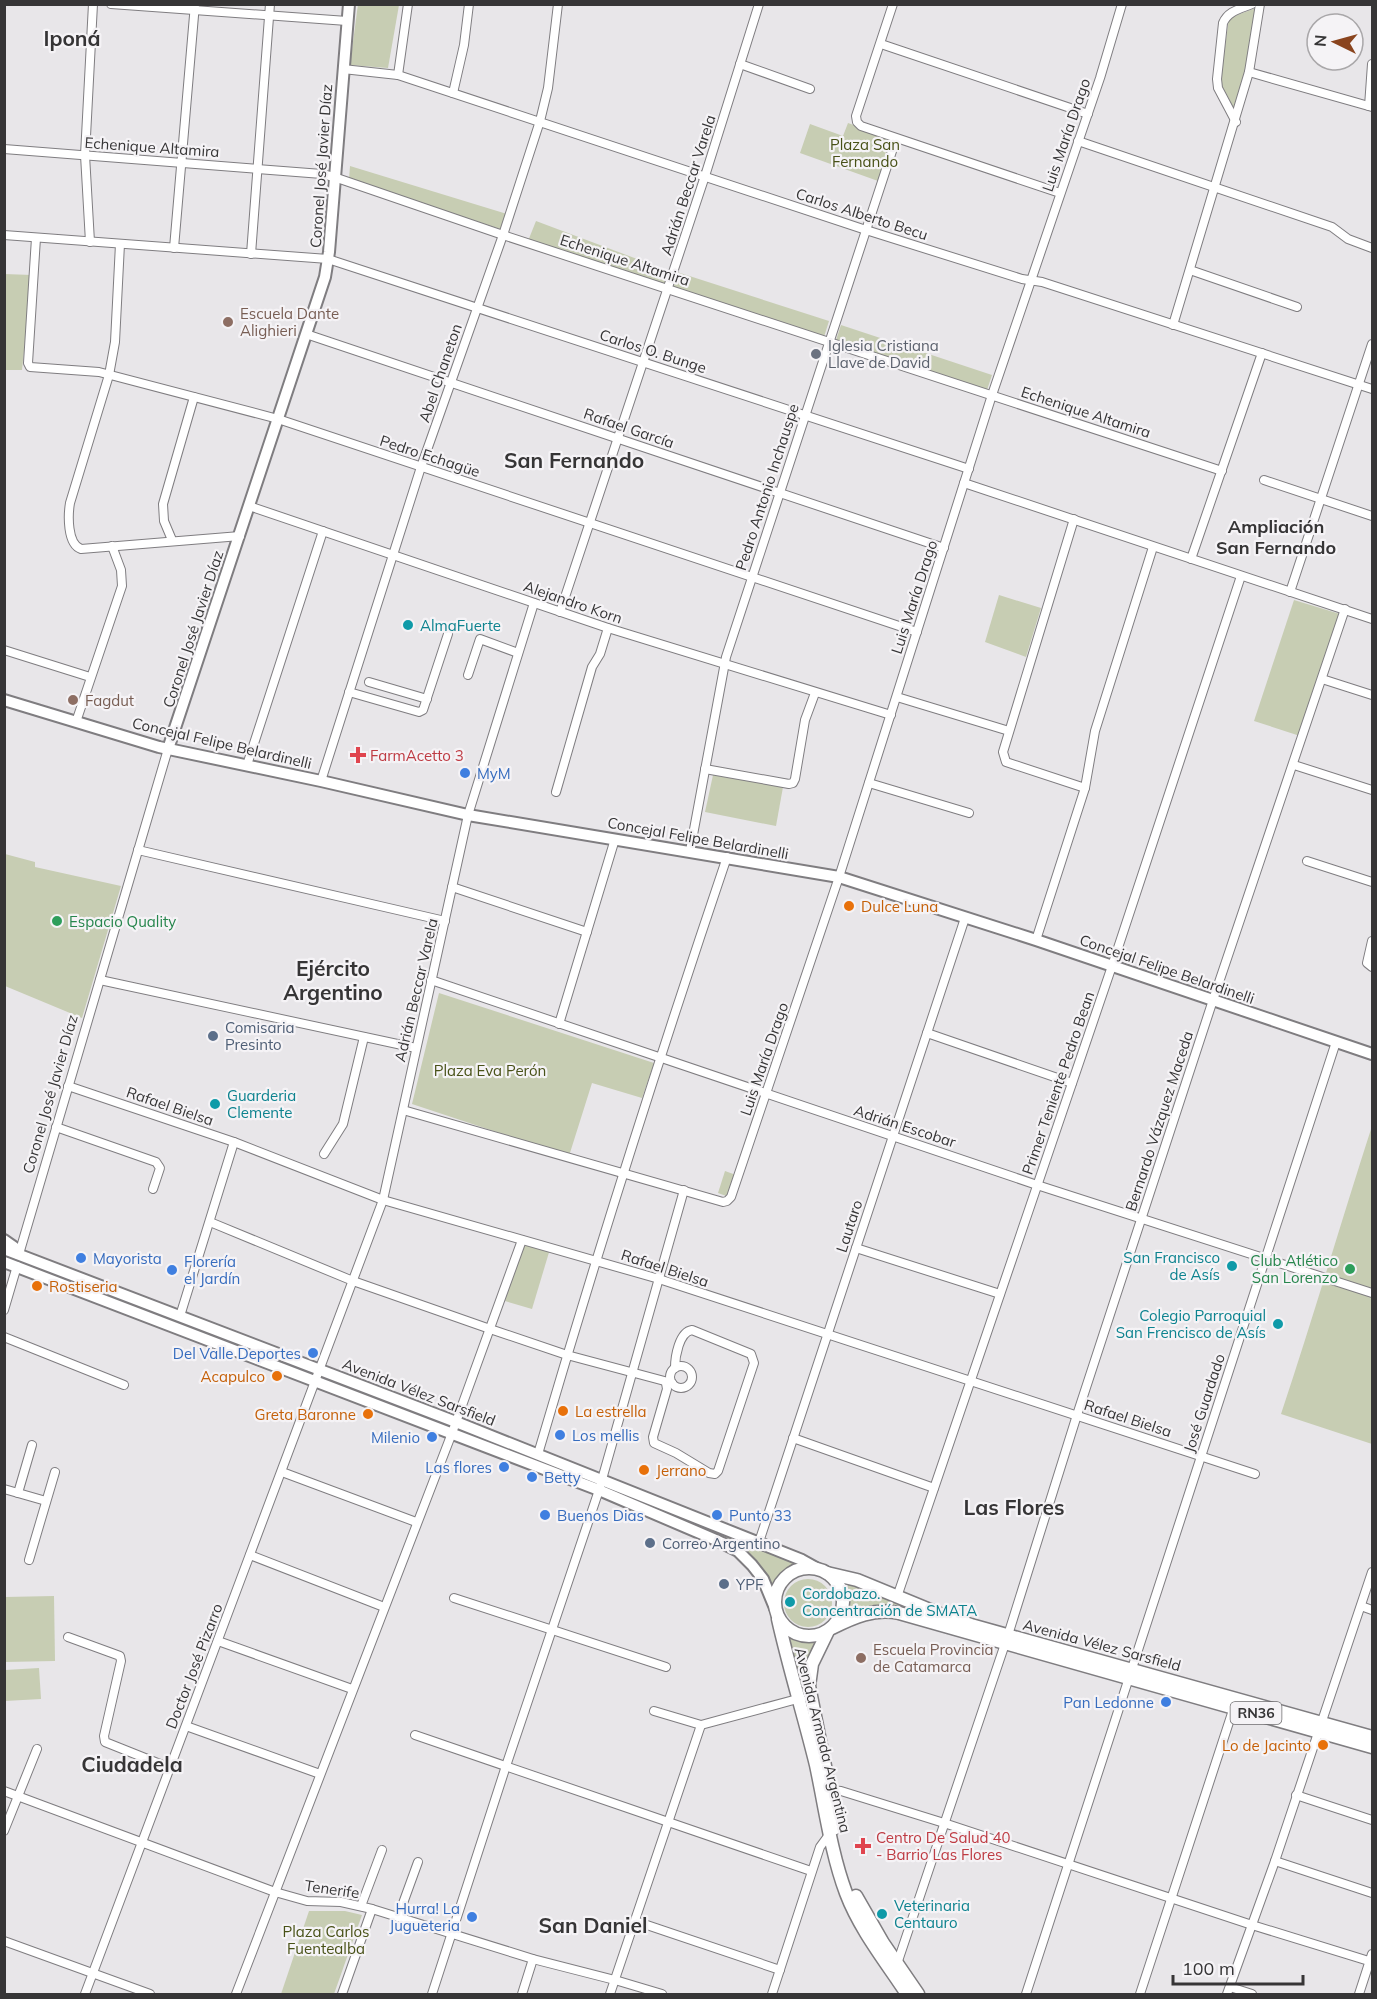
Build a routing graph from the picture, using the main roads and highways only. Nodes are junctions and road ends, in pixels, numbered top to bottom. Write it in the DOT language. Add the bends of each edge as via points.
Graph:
graph roads {
  1 [pos="349,4"];
  2 [pos="4,700"];
  3 [pos="168,749"];
  4 [pos="1372,1054"];
  5 [pos="4,1240"];
  6 [pos="4,1249"];
  7 [pos="19,1254"];
  8 [pos="4,1262"];
  9 [pos="318,1376"];
  10 [pos="823,1571"];
  11 [pos="777,1614"];
  12 [pos="830,1629"];
  13 [pos="1006,1639"];
  14 [pos="1132,1674"];
  15 [pos="1320,1726"];
  16 [pos="1372,1737"];
  17 [pos="1372,1747"];
  18 [pos="834,1831"];
  19 [pos="907,1995"];
  20 [pos="918,1995"];
  1 -- 3 [label="main road, Coronel José Javier Díaz" via="328,259"];
  2 -- 3 [label="main road, Concejal Felipe Belardinelli"];
  3 -- 4 [label="main road, Concejal Felipe Belardinelli" via="468,815 839,878"];
  5 -- 7 [label="main road"];
  6 -- 7 [label="main road, Avenida Vélez Sarsfield / RN36"];
  7 -- 9 [label="main road, Avenida Vélez Sarsfield / RN36" via="180,1316"];
  8 -- 9 [label="main road, Avenida Vélez Sarsfield / RN36"];
  9 -- 10 [label="main road, Avenida Vélez Sarsfield / RN36" via="456,1422"];
  9 -- 11 [label="main road, Avenida Vélez Sarsfield / RN36" via="738,1551 763,1579"];
  10 -- 11 [label="main road, RN36" via="799,1570 785,1578 776,1592"];
  10 -- 12 [label="main road" via="840,1588 843,1602 840,1616"];
  10 -- 13 [label="main road, Avenida Vélez Sarsfield / RN36" via="857,1580"];
  11 -- 12 [label="main road, RN36" via="788,1629 802,1636 819,1635"];
  11 -- 18 [label="main road, Avenida Armada Argentina"];
  12 -- 13 [label="main road, Avenida Vélez Sarsfield / RN36" via="863,1614 888,1612"];
  12 -- 18 [label="main road, Avenida Armada Argentina" via="812,1664 810,1690 831,1790"];
  13 -- 14 [label="main road, Avenida Vélez Sarsfield / RN36"];
  14 -- 15 [label="main road, Avenida Vélez Sarsfield / RN36"];
  14 -- 15 [label="main road, Avenida Vélez Sarsfield / RN36" via="1234,1707"];
  15 -- 16 [label="main road, Avenida Vélez Sarsfield / RN36"];
  15 -- 17 [label="main road, Avenida Vélez Sarsfield / RN36"];
  18 -- 19 [label="main road, Avenida Armada Argentina" via="840,1874 856,1916"];
  18 -- 20 [label="main road, Avenida Armada Argentina" via="851,1887"];
}
